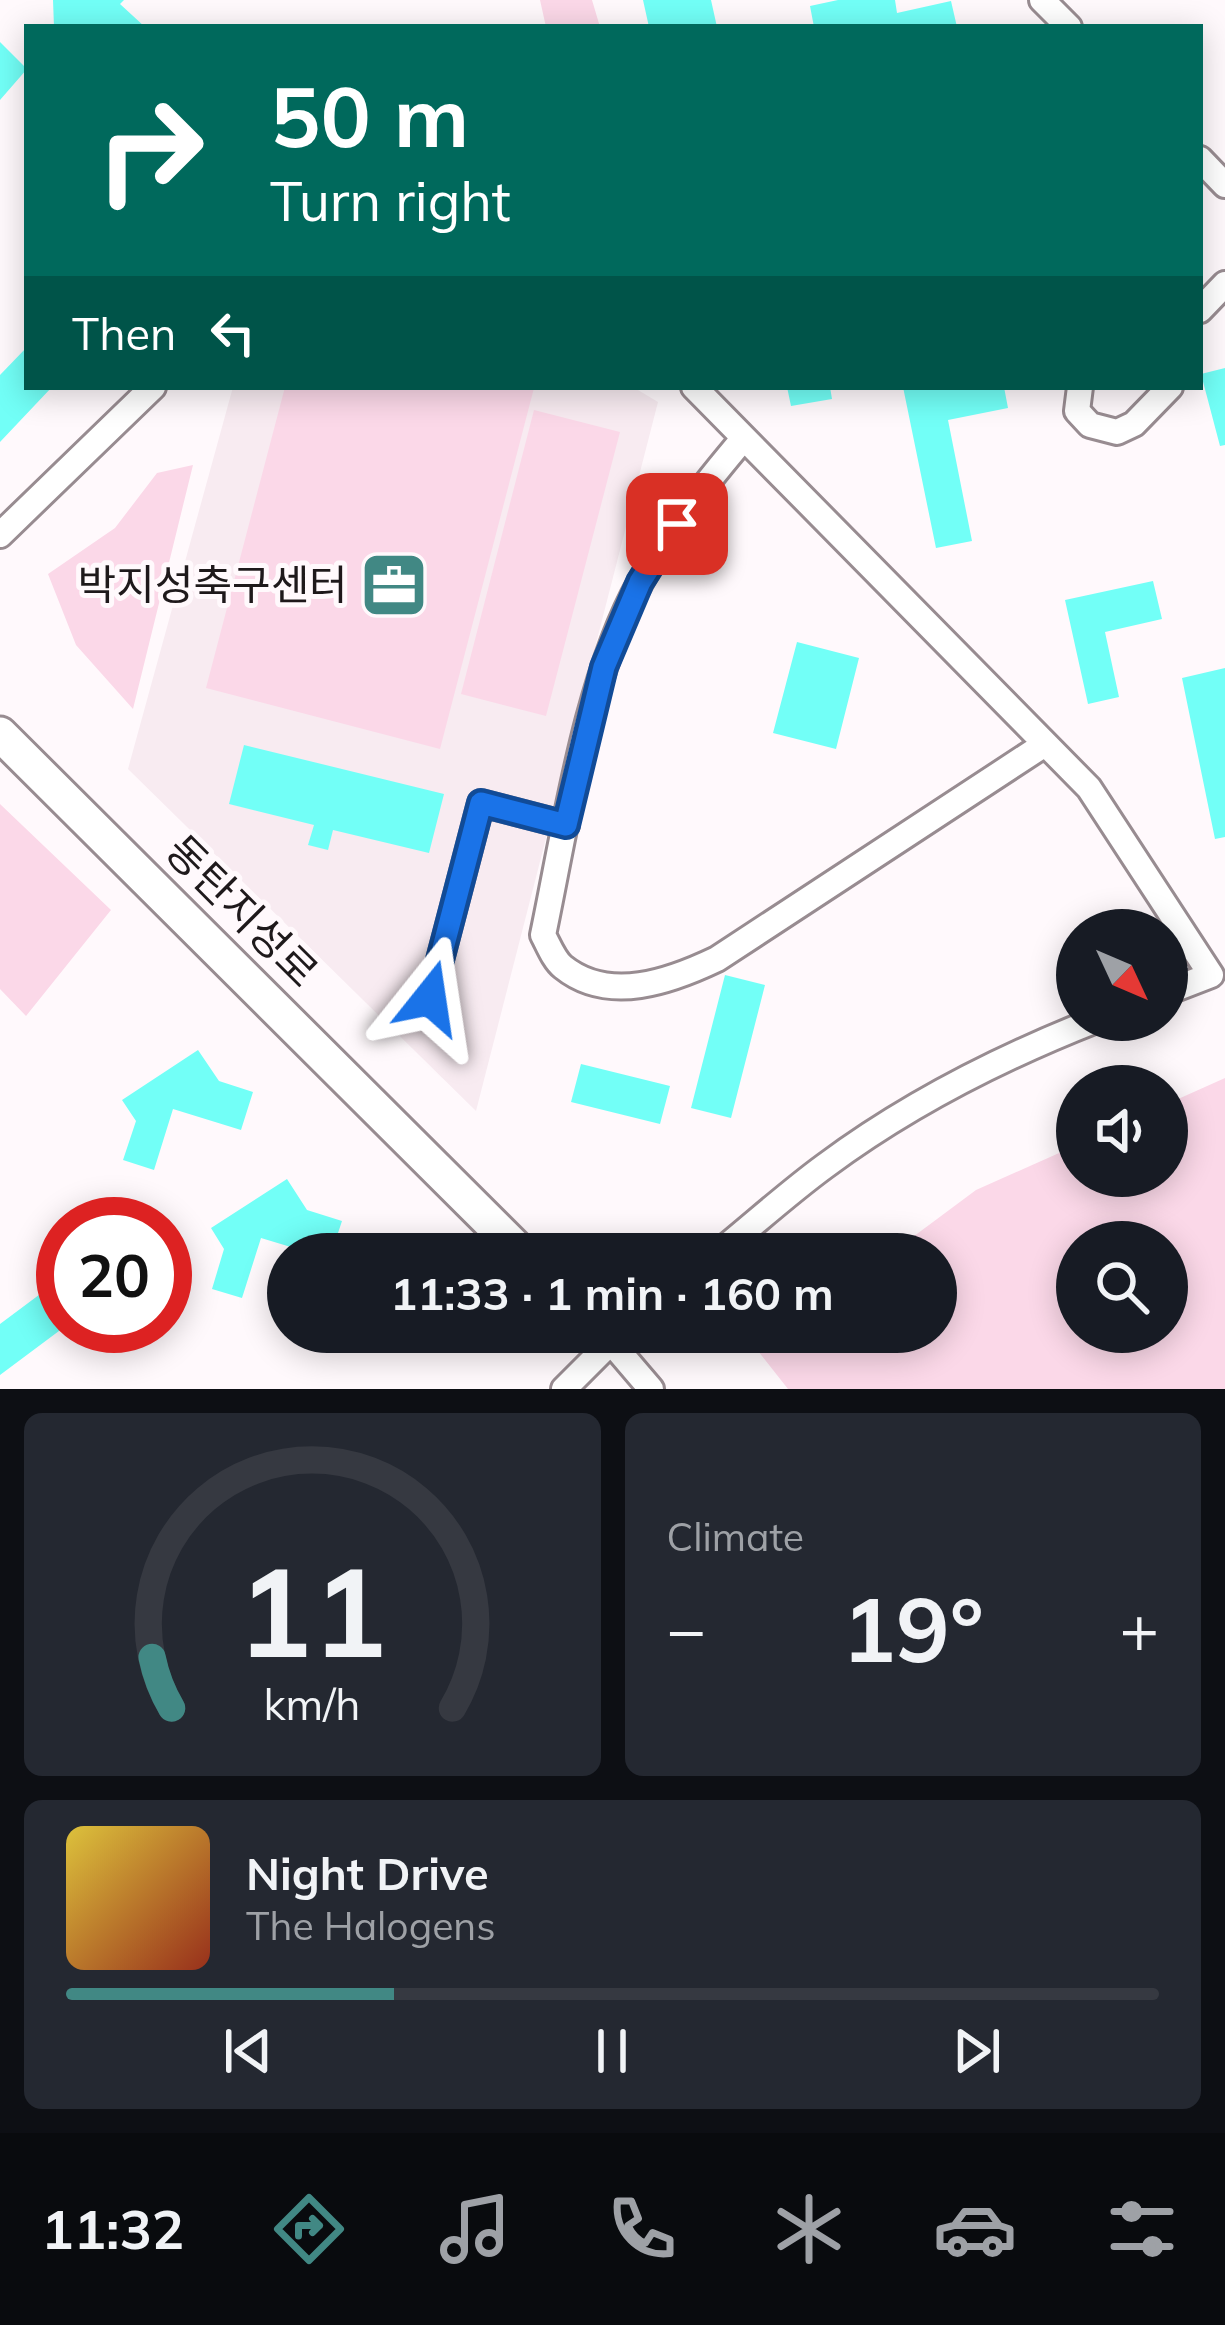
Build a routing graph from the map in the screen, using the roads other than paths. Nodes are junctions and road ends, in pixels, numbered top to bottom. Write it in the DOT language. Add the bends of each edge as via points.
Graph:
graph roads {
  1 [pos="1042,0"];
  2 [pos="1066,24"];
  3 [pos="1203,163"];
  4 [pos="1225,185"];
  5 [pos="1225,284"];
  6 [pos="1203,308"];
  7 [pos="150,390"];
  8 [pos="697,390"];
  9 [pos="1080,390"];
  10 [pos="1166,390"];
  11 [pos="743,439"];
  12 [pos="0,535"];
  13 [pos="0,734"];
  14 [pos="1045,743"];
  15 [pos="566,825"];
  16 [pos="1218,972"];
  17 [pos="1188,984"];
  18 [pos="430,998"];
  19 [pos="1056,1035"];
  20 [pos="502,1233"];
  21 [pos="743,1233"];
  22 [pos="595,1353"];
  23 [pos="624,1353"];
  24 [pos="564,1389"];
  25 [pos="651,1389"];
  1 -- 2 [label="street"];
  3 -- 4 [label="street"];
  5 -- 6 [label="street"];
  7 -- 12 [label="street"];
  8 -- 11 [label="street"];
  9 -- 10 [label="street" via="1077,411 1090,425 1117,433"];
  11 -- 14 [label="street"];
  11 -- 15 [label="street" via="695,495 640,582 604,667"];
  13 -- 20 [label="main road, 동탄지성로"];
  14 -- 15 [label="street" via="717,959 669,981 606,987 561,966 543,934"];
  14 -- 16 [label="street" via="1089,788"];
  15 -- 18 [label="street" via="481,803"];
  16 -- 17 [label="street"];
  19 -- 21 [label="street" via="828,1164"];
  22 -- 24 [label="street"];
  23 -- 25 [label="street"];
}
